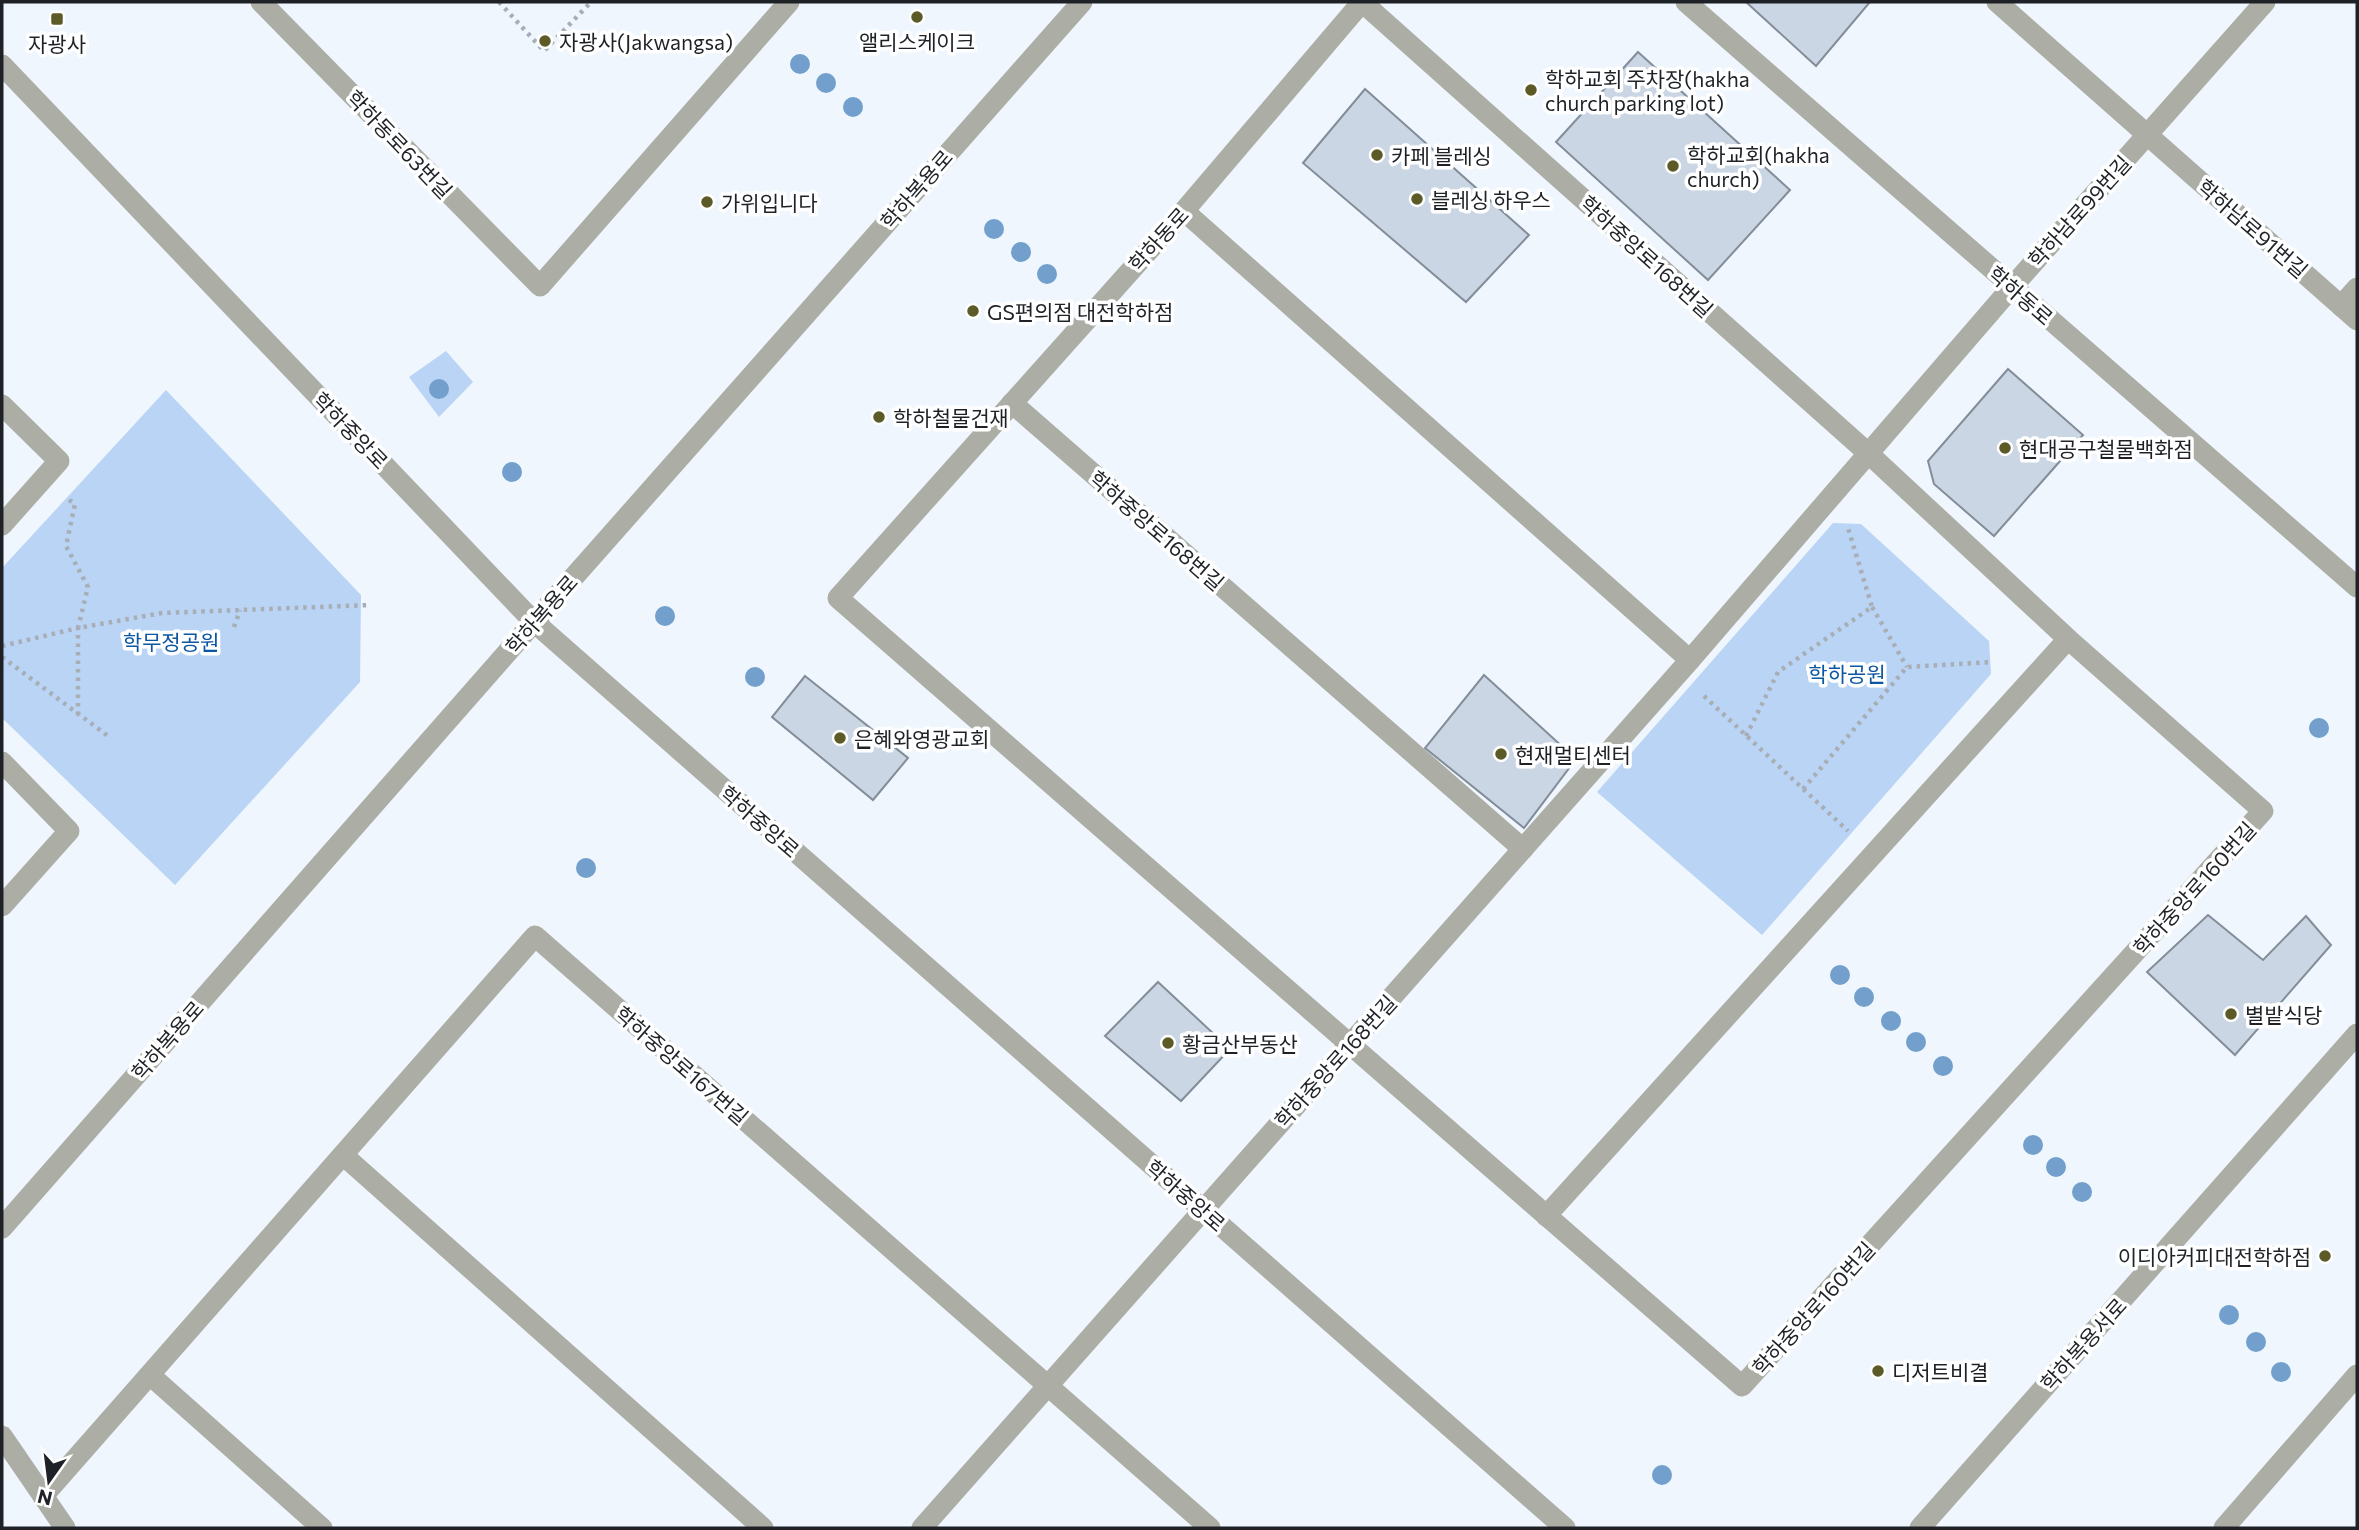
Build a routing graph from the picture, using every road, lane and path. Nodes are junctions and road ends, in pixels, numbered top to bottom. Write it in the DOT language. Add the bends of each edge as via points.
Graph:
graph roads {
  1 [pos="261,2"];
  2 [pos="499,2"];
  3 [pos="591,2"];
  4 [pos="789,2"];
  5 [pos="1082,2"];
  6 [pos="1362,2"];
  7 [pos="1686,2"];
  8 [pos="1997,2"];
  9 [pos="2265,2"];
  10 [pos="2,65"];
  11 [pos="2147,134"];
  12 [pos="1184,211"];
  13 [pos="2012,287"];
  14 [pos="2357,288"];
  15 [pos="2349,313"];
  16 [pos="1012,403"];
  17 [pos="2,405"];
  18 [pos="1869,454"];
  19 [pos="63,496"];
  20 [pos="1846,522"];
  21 [pos="2,525"];
  22 [pos="2357,587"];
  23 [pos="371,605"];
  24 [pos="1872,607"];
  25 [pos="240,610"];
  26 [pos="534,622"];
  27 [pos="234,627"];
  28 [pos="78,628"];
  29 [pos="2068,639"];
  30 [pos="2,646"];
  31 [pos="2,657"];
  32 [pos="1690,660"];
  33 [pos="1993,662"];
  34 [pos="1907,667"];
  35 [pos="1697,690"];
  36 [pos="78,714"];
  37 [pos="108,736"];
  38 [pos="1746,736"];
  39 [pos="2,762"];
  40 [pos="1803,789"];
  41 [pos="1852,834"];
  42 [pos="1523,849"];
  43 [pos="2,906"];
  44 [pos="2357,1034"];
  45 [pos="1350,1044"];
  46 [pos="343,1156"];
  47 [pos="1203,1210"];
  48 [pos="1546,1216"];
  49 [pos="2,1228"];
  50 [pos="150,1375"];
  51 [pos="2357,1375"];
  52 [pos="1048,1386"];
  53 [pos="2,1436"];
  54 [pos="43,1496"];
  55 [pos="65,1528"];
  56 [pos="322,1528"];
  57 [pos="763,1528"];
  58 [pos="922,1528"];
  59 [pos="1209,1528"];
  60 [pos="1565,1528"];
  61 [pos="1920,1528"];
  62 [pos="2224,1528"];
  1 -- 4 [label="street, 학하동로63번길" via="540,286"];
  2 -- 3 [label="path" via="544,51"];
  5 -- 26 [label="street, 학하복용로"];
  6 -- 12 [label="street, 학하동로"];
  6 -- 18 [label="street, 학하중앙로168번길"];
  7 -- 13 [label="street, 학하동로"];
  8 -- 11 [label="street, 학하남로99번길"];
  9 -- 11 [label="street, 학하남로99번길"];
  10 -- 26 [label="street, 학하중앙로"];
  11 -- 13 [label="street, 학하남로99번길"];
  11 -- 15 [label="street, 학하남로91번길"];
  12 -- 16 [label="street, 학하동로"];
  12 -- 32 [label="street"];
  13 -- 18 [label="street, 학하중앙로168번길"];
  13 -- 22 [label="street, 학하동로"];
  14 -- 15 [label="street, 학하남로91번길"];
  16 -- 42 [label="street, 학하중앙로168번길"];
  16 -- 45 [label="street, 학하동로" via="838,598"];
  17 -- 21 [label="street" via="59,461"];
  18 -- 29 [label="street"];
  18 -- 32 [label="street, 학하중앙로168번길"];
  19 -- 28 [label="path" via="75,504 66,546 88,587"];
  20 -- 24 [label="path"];
  23 -- 25 [label="path"];
  24 -- 34 [label="path"];
  24 -- 38 [label="path" via="1778,672"];
  25 -- 27 [label="path"];
  25 -- 28 [label="path" via="162,613"];
  26 -- 47 [label="street, 학하중앙로"];
  26 -- 49 [label="street, 학하복용로"];
  28 -- 30 [label="path"];
  28 -- 36 [label="path"];
  29 -- 48 [label="street"];
  29 -- 48 [label="street, 학하중앙로160번길" via="2263,811 2254,822 1742,1386"];
  31 -- 36 [label="path"];
  32 -- 42 [label="street, 학하중앙로168번길"];
  33 -- 34 [label="path"];
  34 -- 40 [label="path"];
  35 -- 38 [label="path"];
  36 -- 37 [label="path"];
  38 -- 40 [label="path"];
  39 -- 43 [label="street" via="69,831"];
  40 -- 41 [label="path"];
  42 -- 45 [label="street, 학하중앙로168번길"];
  44 -- 61 [label="street, 학하복용서로"];
  45 -- 47 [label="street, 학하중앙로168번길"];
  45 -- 48 [label="street"];
  46 -- 50 [label="street, 학하중앙로167번길"];
  46 -- 52 [label="street, 학하중앙로167번길" via="535,936"];
  46 -- 57 [label="street"];
  47 -- 52 [label="street"];
  47 -- 60 [label="street, 학하중앙로"];
  50 -- 54 [label="street, 학하중앙로167번길"];
  50 -- 56 [label="street"];
  51 -- 62 [label="street"];
  52 -- 58 [label="street"];
  52 -- 59 [label="street"];
  53 -- 54 [label="street"];
  54 -- 55 [label="street"];
}
